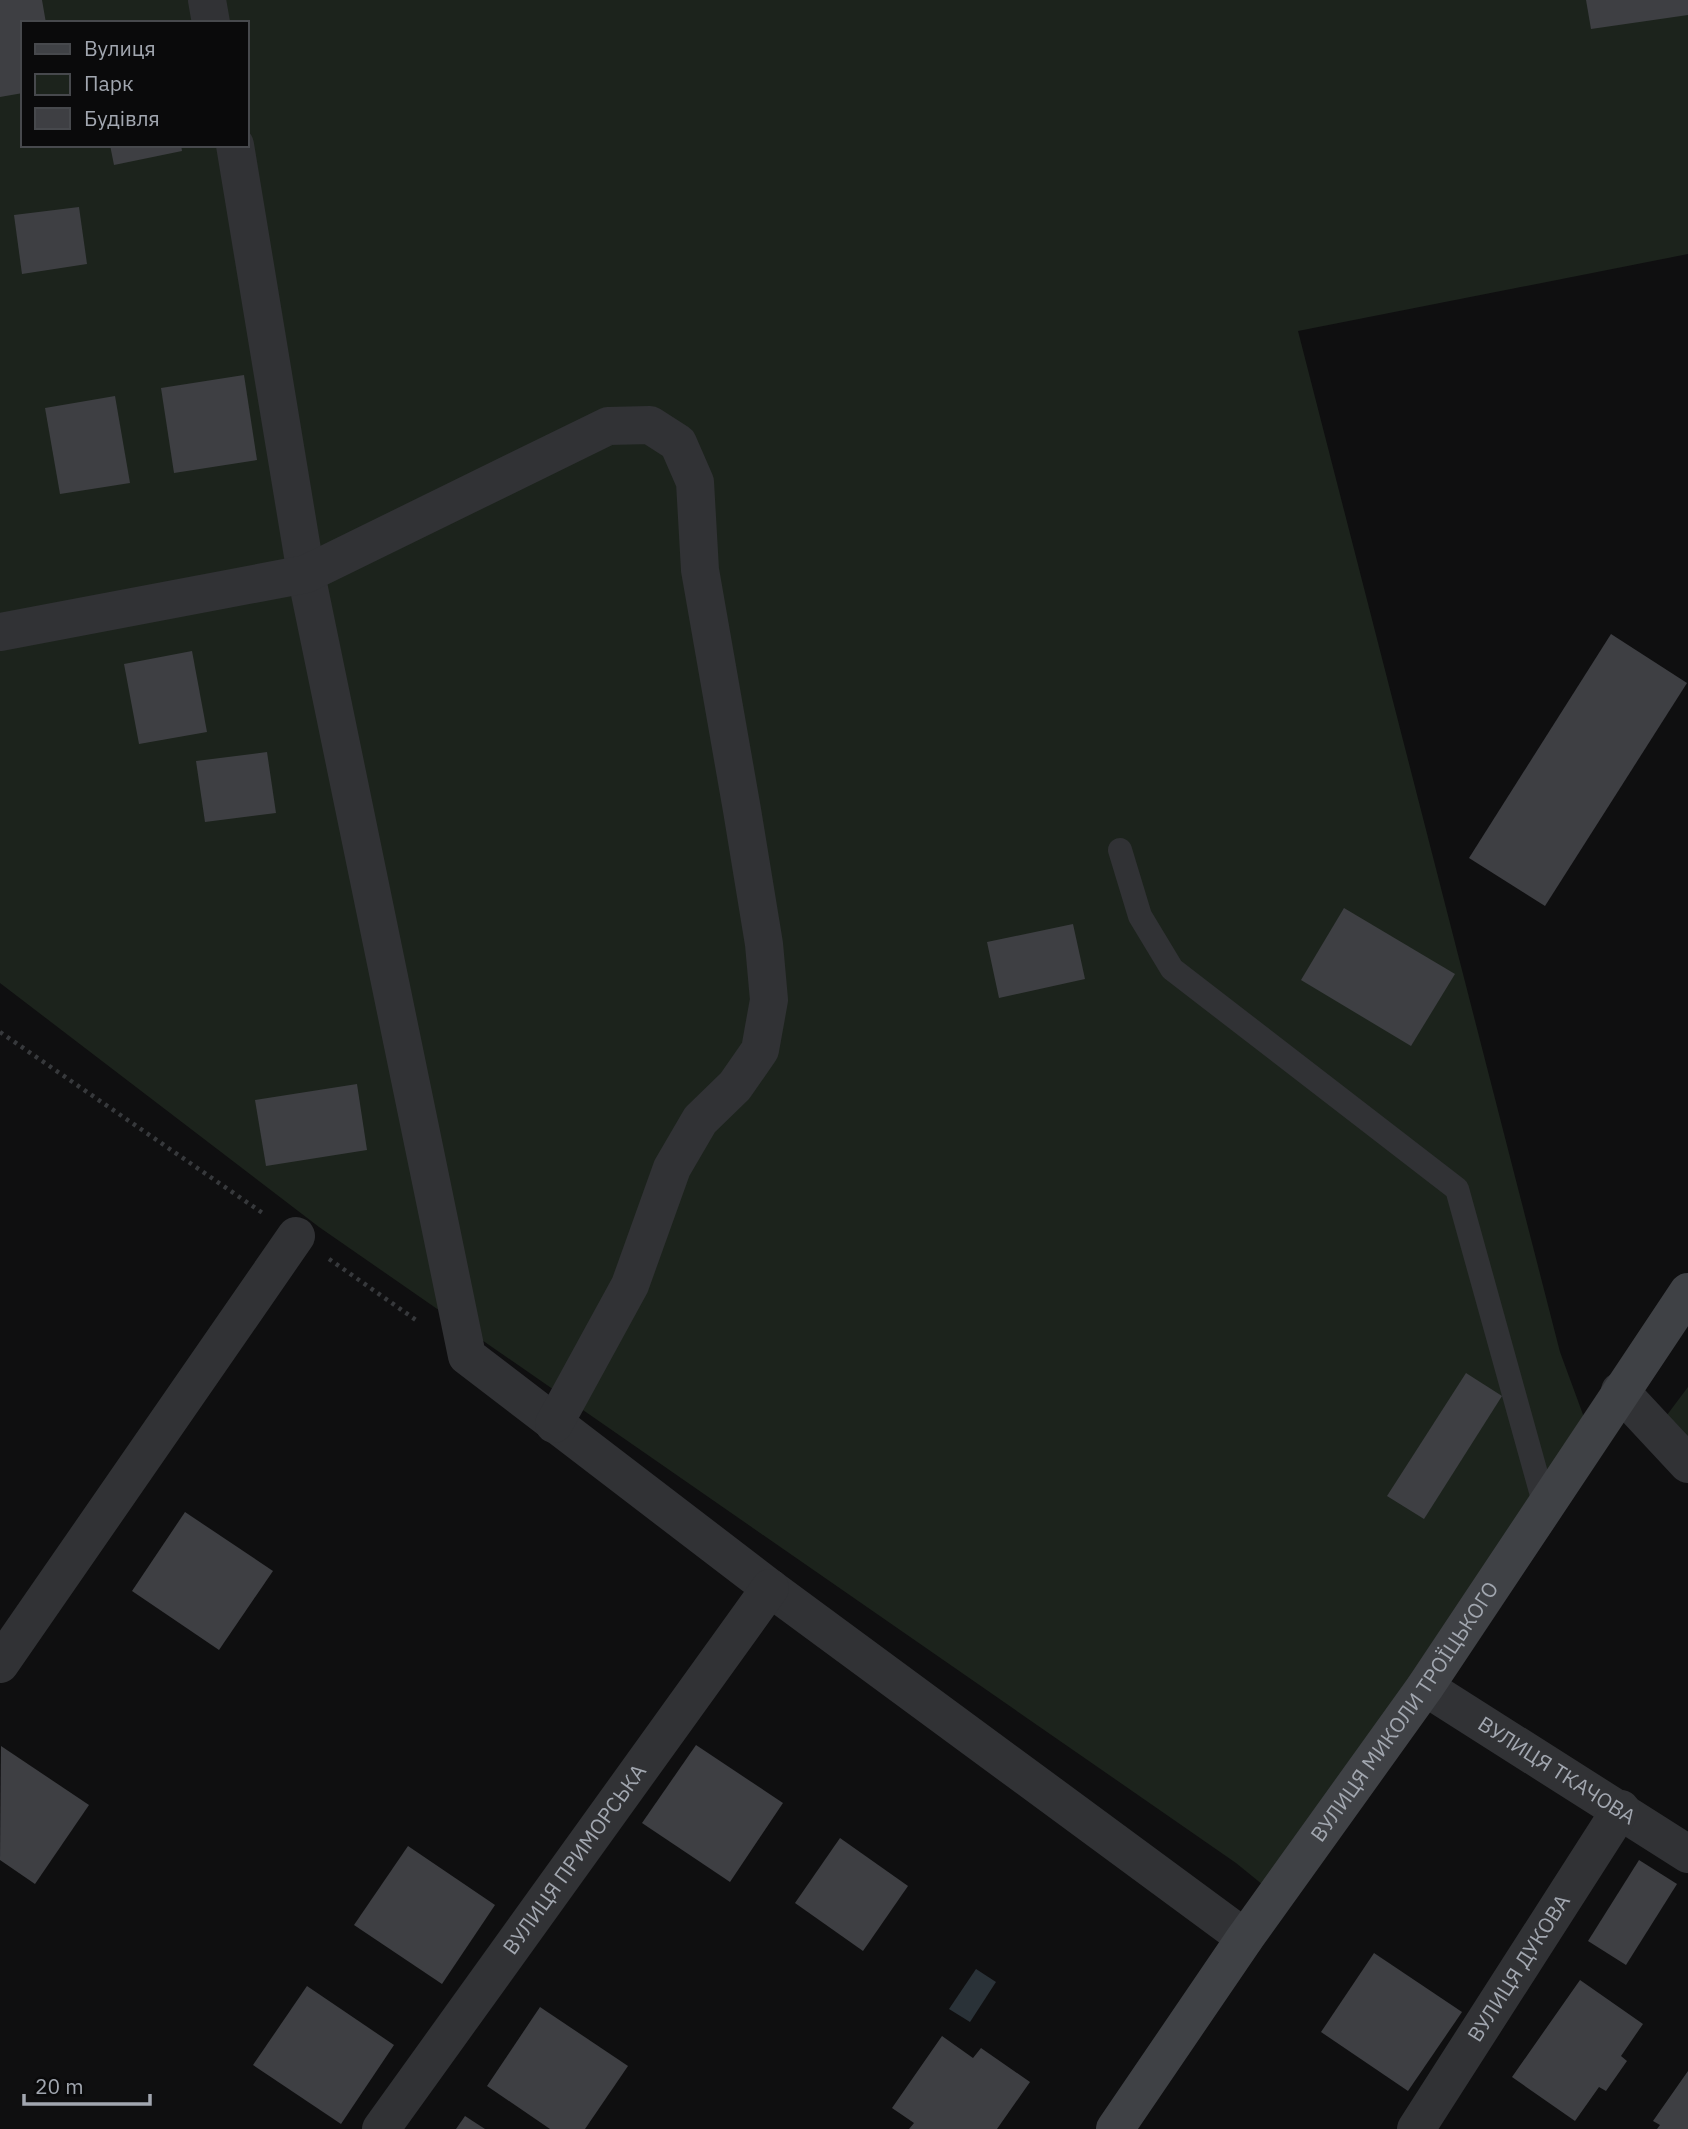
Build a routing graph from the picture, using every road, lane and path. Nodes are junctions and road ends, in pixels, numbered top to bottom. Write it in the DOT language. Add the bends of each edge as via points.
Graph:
graph roads {
  1 [pos="207,0"];
  2 [pos="211,21"];
  3 [pos="235,147"];
  4 [pos="306,574"];
  5 [pos="0,632"];
  6 [pos="1120,850"];
  7 [pos="0,1032"];
  8 [pos="296,1236"];
  9 [pos="1688,1292"];
  10 [pos="467,1356"];
  11 [pos="1620,1391"];
  12 [pos="554,1424"];
  13 [pos="1688,1464"];
  14 [pos="1545,1506"];
  15 [pos="769,1588"];
  16 [pos="0,1664"];
  17 [pos="1425,1687"];
  18 [pos="1622,1809"];
  19 [pos="1688,1854"];
  20 [pos="1245,1938"];
  21 [pos="381,2129"];
  22 [pos="1115,2129"];
  23 [pos="1416,2129"];
  1 -- 2 [label="street"];
  3 -- 4 [label="street"];
  4 -- 5 [label="street"];
  4 -- 10 [label="street"];
  4 -- 12 [label="street" via="608,426 650,425 678,443 695,482 700,570 747,837 769,1000 760,1050 735,1086 700,1120 673,1168 630,1285"];
  6 -- 14 [label="lane" via="1140,916 1172,969 1457,1189"];
  7 -- 8 [label="path"];
  8 -- 10 [label="path"];
  8 -- 16 [label="street"];
  9 -- 11 [label="street, ВУЛИЦЯ МИКОЛИ ТРОЇЦЬКОГО"];
  10 -- 12 [label="street"];
  11 -- 13 [label="street"];
  11 -- 14 [label="street, ВУЛИЦЯ МИКОЛИ ТРОЇЦЬКОГО"];
  12 -- 15 [label="street"];
  14 -- 17 [label="street, ВУЛИЦЯ МИКОЛИ ТРОЇЦЬКОГО"];
  15 -- 20 [label="street"];
  15 -- 21 [label="street, ВУЛИЦЯ ПРИМОРСЬКА"];
  17 -- 18 [label="street, ВУЛИЦЯ ТКАЧОВА"];
  17 -- 20 [label="street, ВУЛИЦЯ МИКОЛИ ТРОЇЦЬКОГО"];
  18 -- 19 [label="street, ВУЛИЦЯ ТКАЧОВА"];
  18 -- 23 [label="street, ВУЛИЦЯ ДУКОВА"];
  20 -- 22 [label="street, ВУЛИЦЯ МИКОЛИ ТРОЇЦЬКОГО"];
}
